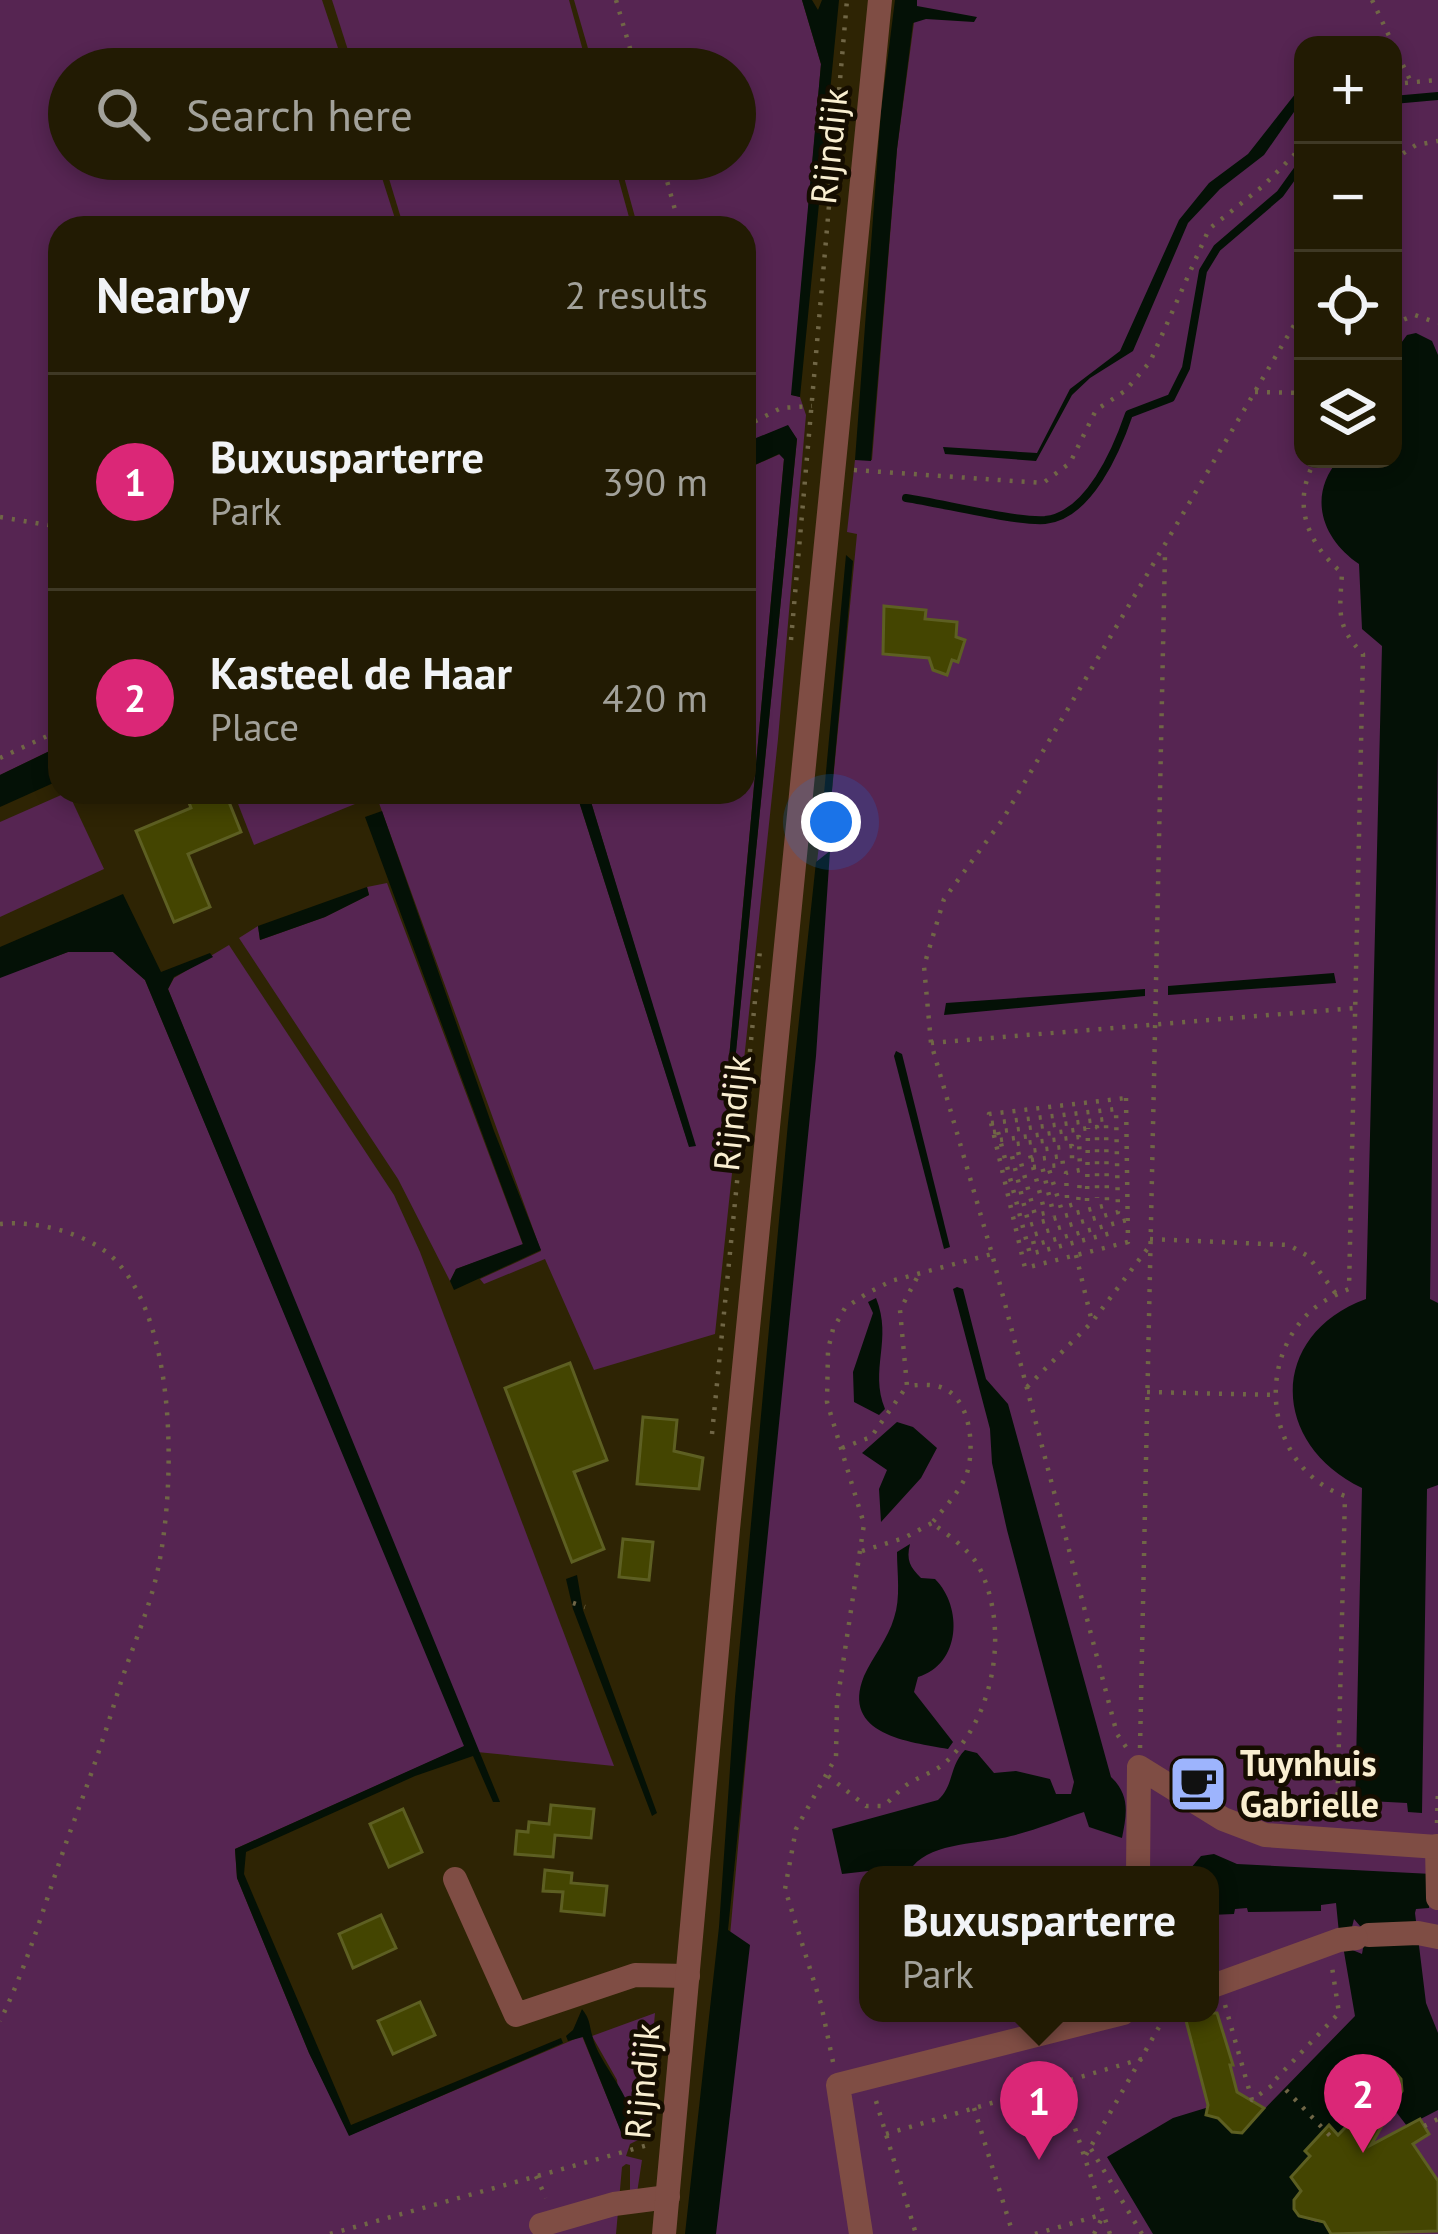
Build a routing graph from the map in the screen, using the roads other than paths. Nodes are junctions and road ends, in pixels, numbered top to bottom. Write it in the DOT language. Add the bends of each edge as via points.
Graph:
graph roads {
  1 [pos="880,0"];
  2 [pos="1437,1854"];
  3 [pos="1138,1866"];
  4 [pos="455,1880"];
  5 [pos="1438,1898"];
  6 [pos="1438,1913"];
  7 [pos="1431,1935"];
  8 [pos="688,1976"];
  9 [pos="1219,1983"];
  10 [pos="1089,2022"];
  11 [pos="668,2197"];
  12 [pos="541,2224"];
  13 [pos="664,2234"];
  14 [pos="862,2234"];
  1 -- 8 [label="street, Rijndijk"];
  2 -- 3 [label="street" via="1265,1834 1218,1817 1139,1767"];
  2 -- 5 [label="street"];
  4 -- 8 [label="street" via="516,2015 635,1975"];
  6 -- 7 [label="street"];
  7 -- 9 [label="street" via="1348,1939"];
  8 -- 11 [label="street, Rijndijk"];
  10 -- 14 [label="street" via="838,2085"];
  11 -- 12 [label="street"];
  11 -- 13 [label="street, Rijndijk"];
}
